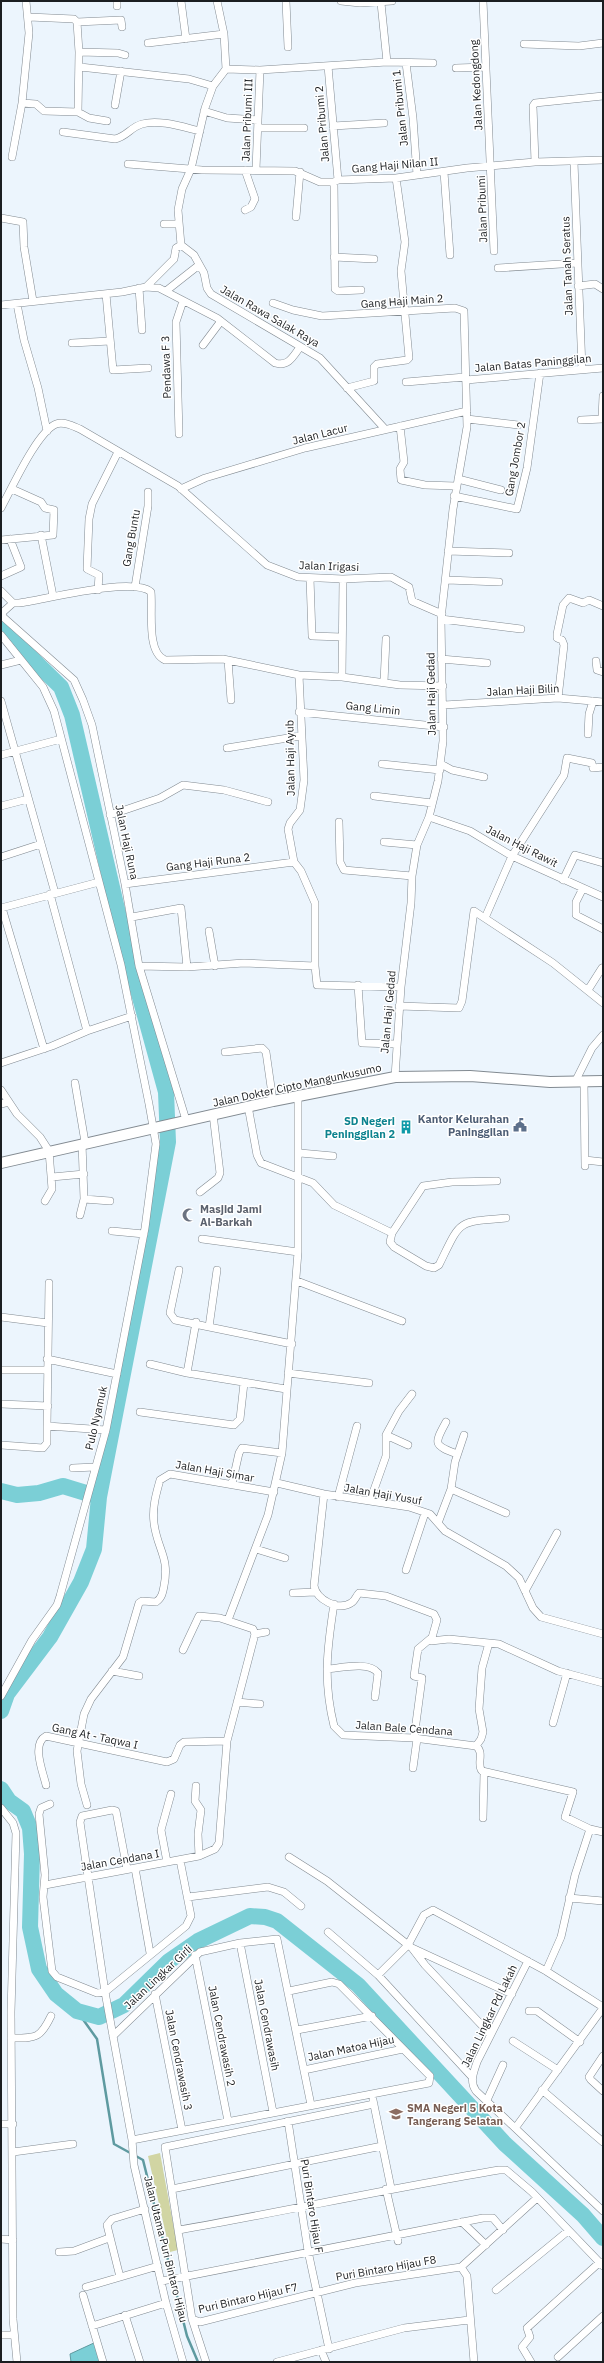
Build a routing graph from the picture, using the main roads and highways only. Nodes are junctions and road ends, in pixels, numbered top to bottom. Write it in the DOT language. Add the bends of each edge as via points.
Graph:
graph roads {
  1 [pos="603,1081"];
  2 [pos="1,1163"];
  1 -- 2 [label="main road, Jalan Dokter Cipto Mangunkusumo" via="459,1076 395,1077 298,1095"];
}
